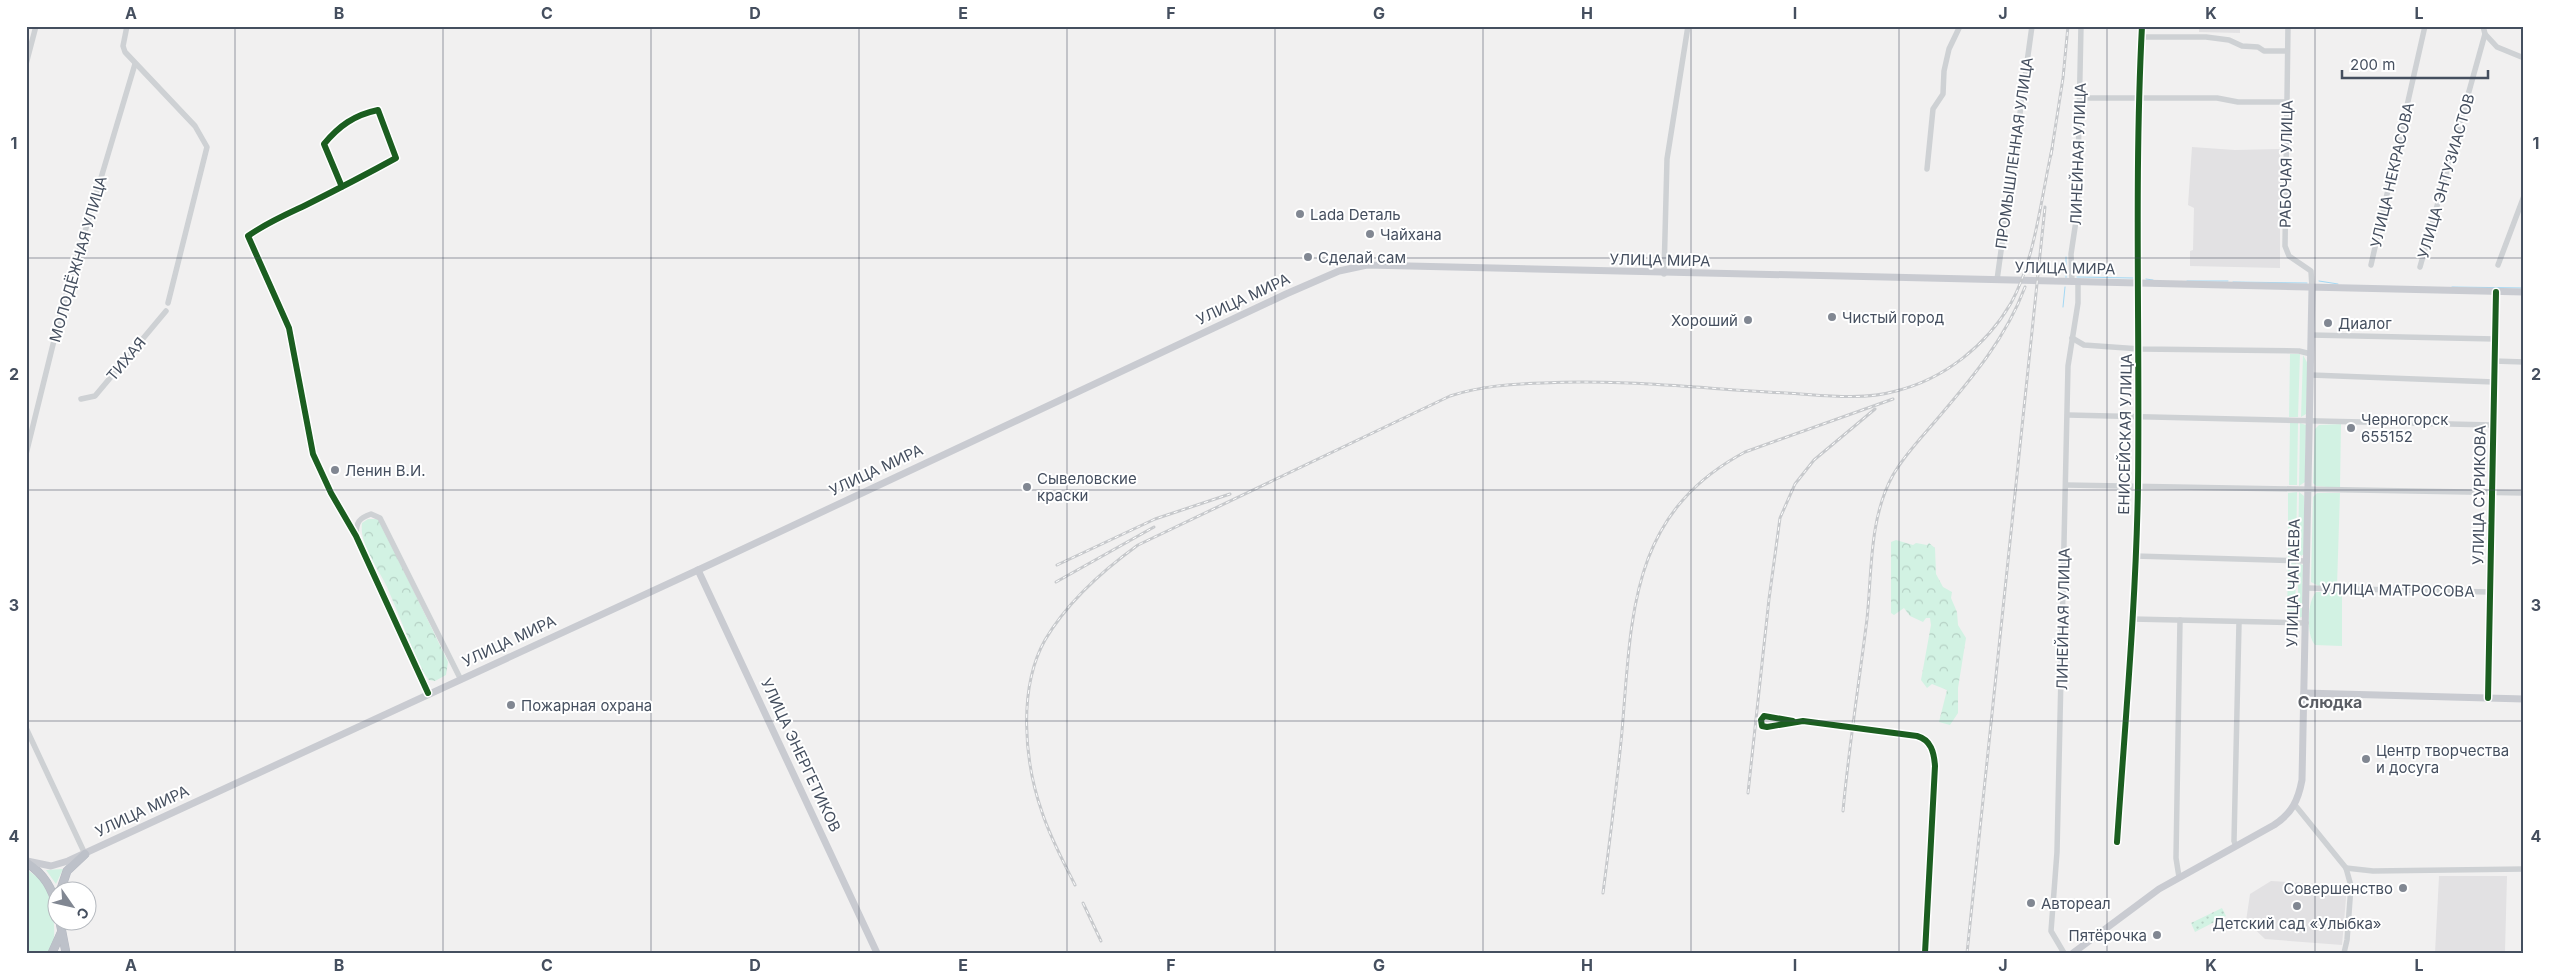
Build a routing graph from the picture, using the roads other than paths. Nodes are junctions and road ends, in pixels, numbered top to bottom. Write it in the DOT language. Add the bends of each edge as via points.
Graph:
graph roads {
  1 [pos="36,26"];
  2 [pos="127,26"];
  3 [pos="1688,26"];
  4 [pos="1960,26"];
  5 [pos="2032,26"];
  6 [pos="2081,26"];
  7 [pos="2142,26"];
  8 [pos="2288,26"];
  9 [pos="2425,26"];
  10 [pos="2483,26"];
  11 [pos="2485,34"];
  12 [pos="2141,37"];
  13 [pos="2287,51"];
  14 [pos="2524,58"];
  15 [pos="26,64"];
  16 [pos="136,64"];
  17 [pos="2081,98"];
  18 [pos="2141,98"];
  19 [pos="2286,102"];
  20 [pos="1927,169"];
  21 [pos="342,187"];
  22 [pos="2524,196"];
  23 [pos="2371,265"];
  24 [pos="2498,265"];
  25 [pos="2420,267"];
  26 [pos="2318,268"];
  27 [pos="2311,271"];
  28 [pos="1664,274"];
  29 [pos="1997,280"];
  30 [pos="2075,282"];
  31 [pos="2138,283"];
  32 [pos="2312,288"];
  33 [pos="2496,292"];
  34 [pos="2524,292"];
  35 [pos="168,302"];
  36 [pos="166,311"];
  37 [pos="2311,335"];
  38 [pos="2072,338"];
  39 [pos="2495,339"];
  40 [pos="2140,348"];
  41 [pos="2311,354"];
  42 [pos="2494,361"];
  43 [pos="2524,362"];
  44 [pos="2311,375"];
  45 [pos="2494,382"];
  46 [pos="81,399"];
  47 [pos="2068,415"];
  48 [pos="2138,417"];
  49 [pos="2310,421"];
  50 [pos="2493,425"];
  51 [pos="26,454"];
  52 [pos="2066,485"];
  53 [pos="2138,488"];
  54 [pos="2308,489"];
  55 [pos="2492,493"];
  56 [pos="2524,493"];
  57 [pos="356,536"];
  58 [pos="2135,556"];
  59 [pos="2307,560"];
  60 [pos="698,570"];
  61 [pos="2306,588"];
  62 [pos="2490,592"];
  63 [pos="2132,619"];
  64 [pos="2180,620"];
  65 [pos="2239,623"];
  66 [pos="2306,623"];
  67 [pos="460,678"];
  68 [pos="2304,693"];
  69 [pos="428,694"];
  70 [pos="2488,698"];
  71 [pos="2524,698"];
  72 [pos="1793,721"];
  73 [pos="26,728"];
  74 [pos="2295,805"];
  75 [pos="2117,842"];
  76 [pos="2236,846"];
  77 [pos="85,854"];
  78 [pos="26,862"];
  79 [pos="2346,868"];
  80 [pos="2524,869"];
  81 [pos="2179,877"];
  82 [pos="63,882"];
  83 [pos="48,883"];
  84 [pos="62,932"];
  85 [pos="62,932"];
  86 [pos="52,953"];
  87 [pos="66,953"];
  88 [pos="878,953"];
  89 [pos="1925,953"];
  90 [pos="2064,953"];
  91 [pos="2073,953"];
  92 [pos="2344,953"];
  1 -- 15 [label="street"];
  2 -- 16 [label="street" via="123,46"];
  3 -- 28 [label="street" via="1667,159"];
  4 -- 20 [label="street" via="1949,49 1943,94 1933,109"];
  5 -- 29 [label="street, ПРОМЫШЛЕННАЯ УЛИЦА"];
  6 -- 17 [label="street, ЛИНЕЙНАЯ УЛИЦА"];
  7 -- 12 [label="street, ЕНИСЕЙСКАЯ УЛИЦА"];
  8 -- 13 [label="street, РАБОЧАЯ УЛИЦА"];
  9 -- 23 [label="street, УЛИЦА НЕКРАСОВА"];
  10 -- 11 [label="street, УЛИЦА ЭНТУЗИАСТОВ"];
  11 -- 14 [label="street" via="2497,47"];
  11 -- 25 [label="street, УЛИЦА ЭНТУЗИАСТОВ"];
  12 -- 13 [label="street" via="2206,36 2264,51"];
  12 -- 18 [label="street, ЕНИСЕЙСКАЯ УЛИЦА"];
  13 -- 19 [label="street, РАБОЧАЯ УЛИЦА"];
  16 -- 35 [label="street" via="195,126 207,147"];
  16 -- 51 [label="street, МОЛОДЁЖНАЯ УЛИЦА" via="61,312"];
  17 -- 18 [label="street"];
  17 -- 30 [label="street, ЛИНЕЙНАЯ УЛИЦА" via="2077,214 2071,254"];
  18 -- 19 [label="street"];
  18 -- 31 [label="street, ЕНИСЕЙСКАЯ УЛИЦА"];
  19 -- 27 [label="street, РАБОЧАЯ УЛИЦА" via="2285,246 2289,256"];
  21 -- 21 [label="street" via="396,158 378,110 363,113 339,127 324,144"];
  21 -- 57 [label="street" via="248,236 289,328 312,454"];
  22 -- 24 [label="street"];
  26 -- 27 [label="street"];
  27 -- 32 [label="street"];
  28 -- 29 [label="main road, УЛИЦА МИРА"];
  28 -- 60 [label="main road, УЛИЦА МИРА" via="1367,265 1339,271"];
  29 -- 30 [label="main road, УЛИЦА МИРА"];
  30 -- 31 [label="main road, УЛИЦА МИРА"];
  30 -- 38 [label="street, ЛИНЕЙНАЯ УЛИЦА"];
  31 -- 32 [label="main road, УЛИЦА МИРА"];
  31 -- 40 [label="street, ЕНИСЕЙСКАЯ УЛИЦА"];
  32 -- 33 [label="main road, УЛИЦА МИРА"];
  32 -- 37 [label="main road, УЛИЦА ЧАПАЕВА"];
  33 -- 34 [label="main road, УЛИЦА МИРА"];
  33 -- 39 [label="street, УЛИЦА СУРИКОВА"];
  36 -- 46 [label="street, ТИХАЯ" via="95,396"];
  37 -- 39 [label="street"];
  37 -- 41 [label="main road, УЛИЦА ЧАПАЕВА"];
  38 -- 40 [label="street" via="2084,345"];
  38 -- 47 [label="street, ЛИНЕЙНАЯ УЛИЦА" via="2068,366"];
  39 -- 42 [label="street, УЛИЦА СУРИКОВА"];
  40 -- 41 [label="street" via="2299,351"];
  40 -- 48 [label="street, ЕНИСЕЙСКАЯ УЛИЦА"];
  41 -- 44 [label="main road, УЛИЦА ЧАПАЕВА"];
  42 -- 43 [label="street"];
  42 -- 45 [label="street, УЛИЦА СУРИКОВА"];
  44 -- 45 [label="street"];
  44 -- 49 [label="main road, УЛИЦА ЧАПАЕВА"];
  45 -- 50 [label="street, УЛИЦА СУРИКОВА"];
  47 -- 48 [label="street"];
  47 -- 52 [label="street, ЛИНЕЙНАЯ УЛИЦА"];
  48 -- 49 [label="street"];
  48 -- 53 [label="street, ЕНИСЕЙСКАЯ УЛИЦА"];
  49 -- 50 [label="street"];
  49 -- 54 [label="main road, УЛИЦА ЧАПАЕВА"];
  50 -- 55 [label="street, УЛИЦА СУРИКОВА"];
  52 -- 53 [label="street"];
  52 -- 90 [label="street, ЛИНЕЙНАЯ УЛИЦА" via="2057,852 2051,931"];
  53 -- 54 [label="street"];
  53 -- 58 [label="street, ЕНИСЕЙСКАЯ УЛИЦА"];
  54 -- 55 [label="street"];
  54 -- 59 [label="main road, УЛИЦА ЧАПАЕВА"];
  55 -- 56 [label="street"];
  55 -- 62 [label="street, УЛИЦА СУРИКОВА"];
  57 -- 67 [label="street" via="356,524 361,518 372,514 380,518"];
  57 -- 69 [label="street"];
  58 -- 59 [label="street"];
  58 -- 63 [label="street, ЕНИСЕЙСКАЯ УЛИЦА"];
  59 -- 61 [label="main road, УЛИЦА ЧАПАЕВА"];
  60 -- 67 [label="main road, УЛИЦА МИРА"];
  60 -- 88 [label="main road, УЛИЦА ЭНЕРГЕТИКОВ"];
  61 -- 62 [label="street, УЛИЦА МАТРОСОВА"];
  61 -- 66 [label="main road, УЛИЦА ЧАПАЕВА"];
  62 -- 70 [label="street, УЛИЦА СУРИКОВА"];
  63 -- 64 [label="street"];
  63 -- 75 [label="street, ЕНИСЕЙСКАЯ УЛИЦА"];
  64 -- 65 [label="street"];
  64 -- 81 [label="street" via="2176,858"];
  65 -- 66 [label="street"];
  65 -- 76 [label="street"];
  66 -- 68 [label="main road, УЛИЦА ЧАПАЕВА"];
  67 -- 69 [label="main road, УЛИЦА МИРА"];
  68 -- 70 [label="main road"];
  68 -- 74 [label="main road, УЛИЦА ЧАПАЕВА" via="2302,780"];
  69 -- 77 [label="main road, УЛИЦА МИРА"];
  70 -- 71 [label="main road"];
  72 -- 72 [label="street" via="1769,715 1761,720 1762,726 1767,727"];
  72 -- 89 [label="street" via="1917,736 1930,745 1935,766"];
  73 -- 77 [label="street"];
  74 -- 76 [label="main road, УЛИЦА ЧАПАЕВА" via="2274,825"];
  74 -- 79 [label="street"];
  76 -- 81 [label="main road, УЛИЦА ЧАПАЕВА"];
  77 -- 78 [label="main road, УЛИЦА МИРА" via="51,866"];
  77 -- 82 [label="highway" via="67,871"];
  78 -- 83 [label="highway"];
  79 -- 80 [label="street"];
  79 -- 92 [label="street" via="2351,886"];
  81 -- 91 [label="main road, УЛИЦА ЧАПАЕВА" via="2139,902"];
  84 -- 86 [label="highway"];
  85 -- 87 [label="highway"];
}
